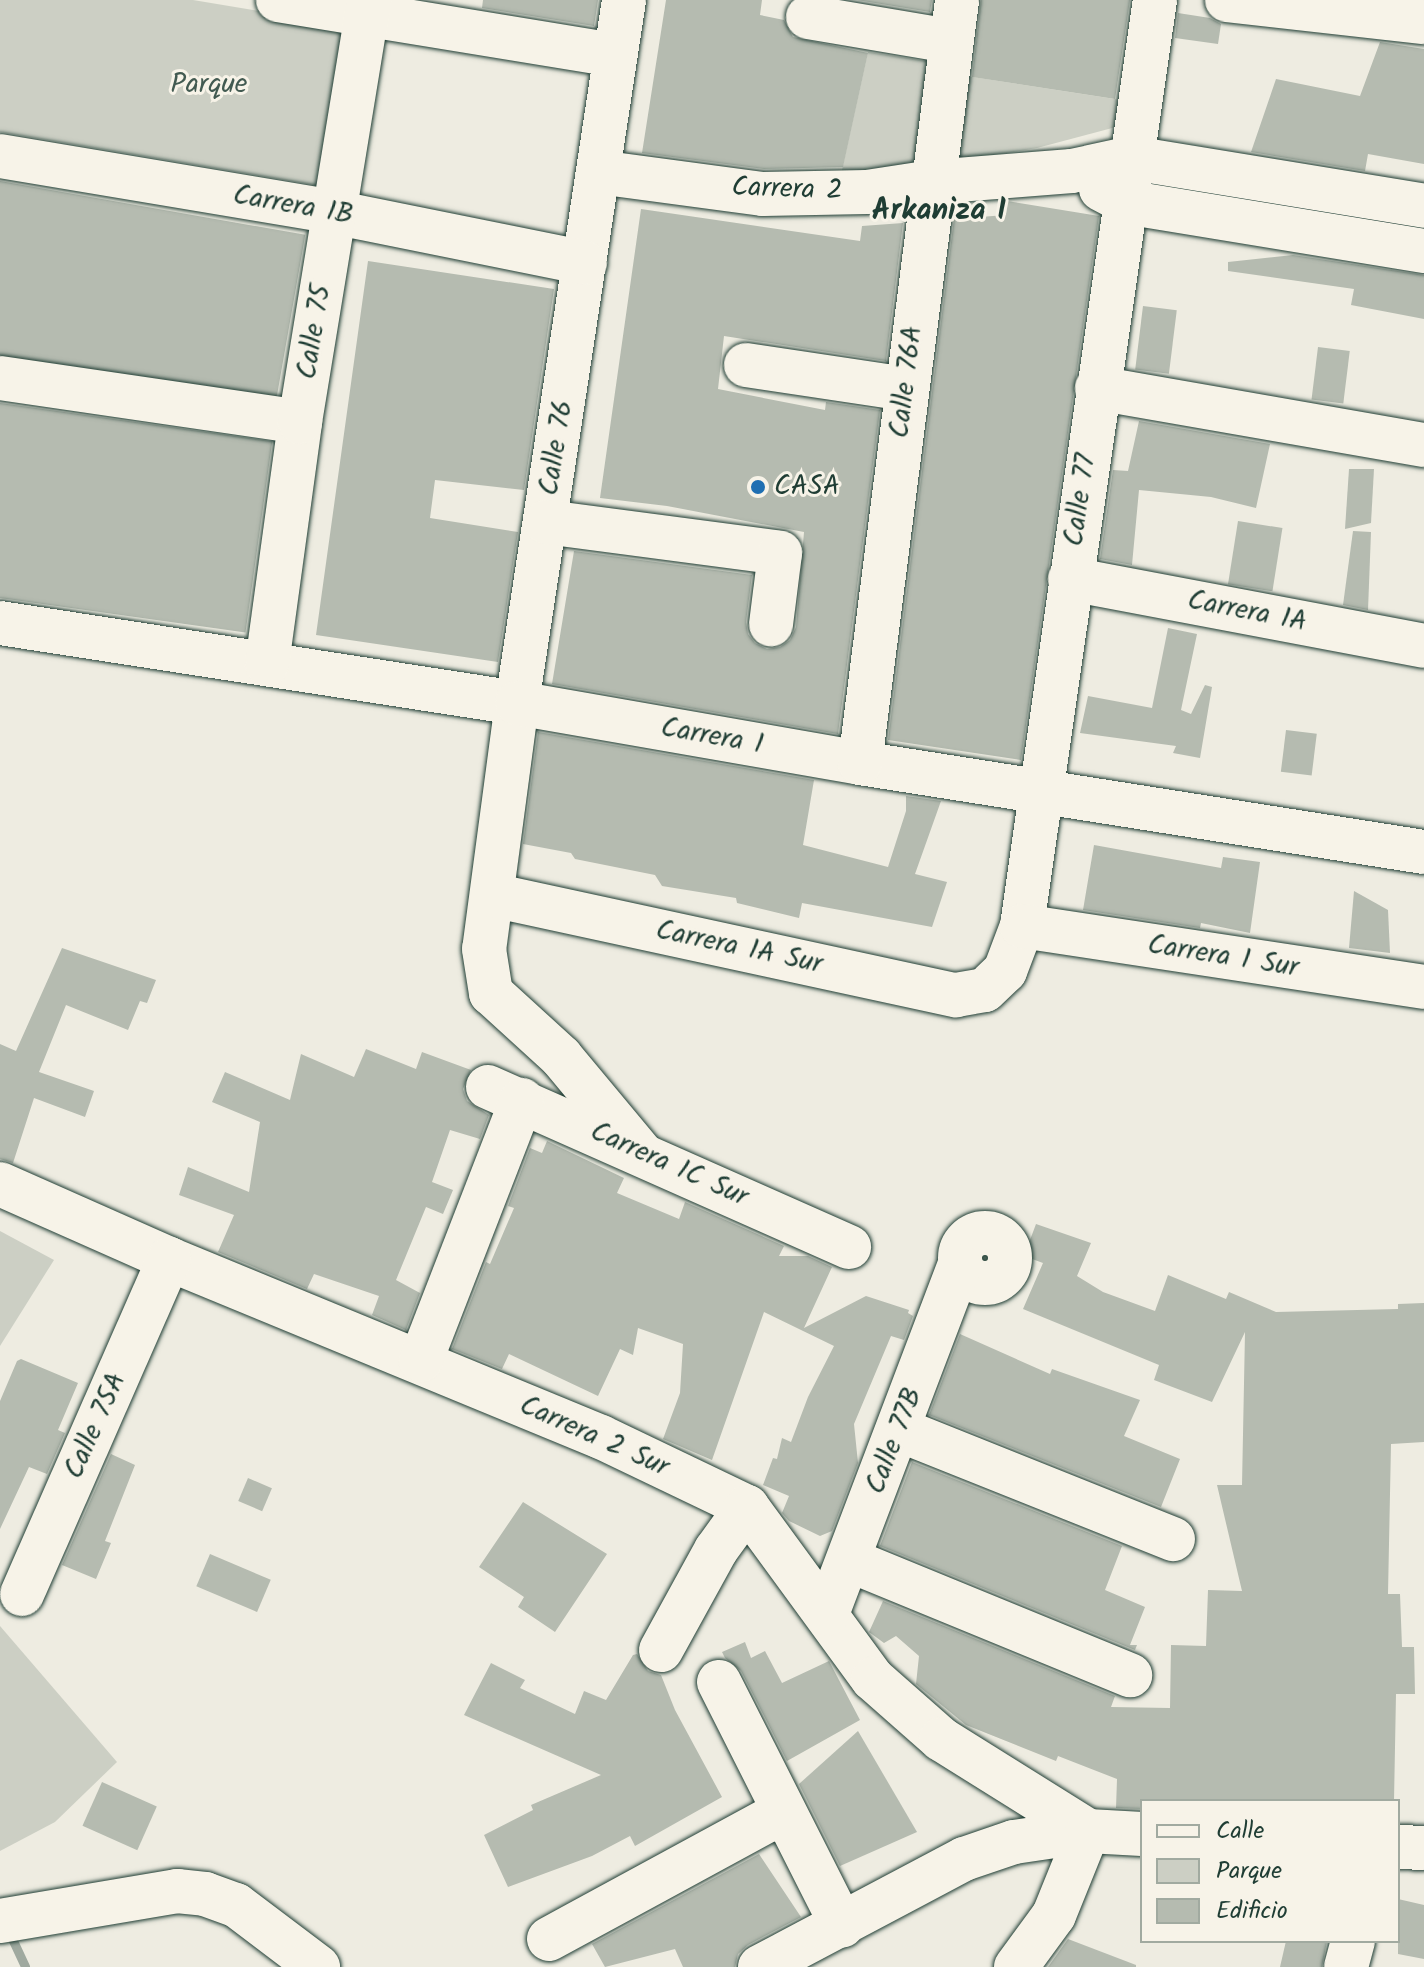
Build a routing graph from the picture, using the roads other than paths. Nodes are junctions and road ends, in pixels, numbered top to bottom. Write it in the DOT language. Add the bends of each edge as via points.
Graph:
graph roads {
  1 [pos="278,0"];
  2 [pos="624,0"];
  3 [pos="1155,0"];
  4 [pos="1227,0"];
  5 [pos="368,7"];
  6 [pos="808,17"];
  7 [pos="953,21"];
  8 [pos="1424,22"];
  9 [pos="615,55"];
  10 [pos="0,156"];
  11 [pos="1132,158"];
  12 [pos="1072,171"];
  13 [pos="598,172"];
  14 [pos="932,182"];
  15 [pos="1125,202"];
  16 [pos="1424,206"];
  17 [pos="333,212"];
  18 [pos="1424,251"];
  19 [pos="585,263"];
  20 [pos="746,365"];
  21 [pos="0,378"];
  22 [pos="1097,388"];
  23 [pos="906,389"];
  24 [pos="300,422"];
  25 [pos="1424,445"];
  26 [pos="546,522"];
  27 [pos="1070,579"];
  28 [pos="0,623"];
  29 [pos="771,624"];
  30 [pos="1424,646"];
  31 [pos="267,664"];
  32 [pos="517,703"];
  33 [pos="860,763"];
  34 [pos="1038,791"];
  35 [pos="1424,852"];
  36 [pos="492,895"];
  37 [pos="1022,926"];
  38 [pos="1424,987"];
  39 [pos="985,990"];
  40 [pos="641,1153"];
  41 [pos="0,1184"];
  42 [pos="1010,1226"];
  43 [pos="849,1247"];
  44 [pos="169,1259"];
  45 [pos="421,1360"];
  46 [pos="900,1430"];
  47 [pos="747,1507"];
  48 [pos="1173,1539"];
  49 [pos="849,1560"];
  50 [pos="22,1594"];
  51 [pos="827,1614"];
  52 [pos="661,1650"];
  53 [pos="1130,1675"];
  54 [pos="719,1682"];
  55 [pos="783,1812"];
  56 [pos="1088,1831"];
  57 [pos="1140,1834"];
  58 [pos="1400,1847"];
  59 [pos="1424,1848"];
  60 [pos="20,1918"];
  61 [pos="842,1926"];
  62 [pos="549,1939"];
  63 [pos="318,1967"];
  64 [pos="760,1967"];
  65 [pos="1016,1967"];
  1 -- 5 [label="street"];
  2 -- 9 [label="street, Calle 76"];
  3 -- 11 [label="street, Calle 77"];
  4 -- 8 [label="street"];
  5 -- 9 [label="street"];
  5 -- 17 [label="street, Calle 75"];
  6 -- 7 [label="street"];
  7 -- 14 [label="street, Calle 76A"];
  9 -- 13 [label="street, Calle 76"];
  10 -- 17 [label="street, Carrera 1B"];
  11 -- 12 [label="street, Carrera 2"];
  11 -- 15 [label="street, Calle 77"];
  11 -- 16 [label="street, Carrera 2"];
  12 -- 14 [label="street, Carrera 2"];
  12 -- 15 [label="street"];
  13 -- 14 [label="street, Carrera 2" via="763,194 867,192"];
  13 -- 19 [label="street, Calle 76"];
  14 -- 23 [label="street, Calle 76A"];
  15 -- 18 [label="street"];
  15 -- 22 [label="street, Calle 77"];
  17 -- 19 [label="street, Carrera 1B"];
  17 -- 24 [label="street, Calle 75"];
  19 -- 26 [label="street, Calle 76"];
  20 -- 23 [label="street"];
  21 -- 24 [label="street"];
  22 -- 25 [label="street"];
  22 -- 27 [label="street, Calle 77"];
  23 -- 33 [label="street, Calle 76A"];
  24 -- 31 [label="street, Calle 75"];
  26 -- 29 [label="street" via="780,553"];
  26 -- 32 [label="street, Calle 76"];
  27 -- 30 [label="street, Carrera 1A"];
  27 -- 34 [label="street, Calle 77"];
  28 -- 31 [label="street, Carrera 1"];
  31 -- 32 [label="street, Carrera 1"];
  32 -- 33 [label="street, Carrera 1"];
  32 -- 36 [label="street, Calle 76"];
  33 -- 34 [label="street, Carrera 1"];
  34 -- 35 [label="street, Carrera 1"];
  34 -- 37 [label="street, Calle 77"];
  36 -- 39 [label="street, Carrera 1A Sur" via="956,995"];
  36 -- 40 [label="street, Calle 76" via="484,949 491,993 561,1057"];
  37 -- 38 [label="street, Carrera 1 Sur"];
  37 -- 39 [label="street, Calle 77" via="1005,971"];
  40 -- 43 [label="street, Carrera 1C Sur"];
  40 -- 45 [label="street, Carrera 1C Sur" via="505,1093"];
  41 -- 44 [label="street, Carrera 2 Sur"];
  42 -- 46 [label="street, Calle 77B" via="969,1237 959,1250 959,1266"];
  44 -- 45 [label="street, Carrera 2 Sur"];
  44 -- 50 [label="street, Calle 75A"];
  45 -- 47 [label="street, Carrera 2 Sur"];
  46 -- 48 [label="street"];
  46 -- 49 [label="street, Calle 77B"];
  47 -- 51 [label="street, Carrera 2 Sur"];
  47 -- 52 [label="street" via="716,1550"];
  49 -- 51 [label="street, Calle 77B"];
  49 -- 53 [label="street"];
  51 -- 56 [label="street, Carrera 2 Sur" via="873,1679 941,1739"];
  54 -- 55 [label="street"];
  55 -- 61 [label="street"];
  55 -- 62 [label="street"];
  56 -- 57 [label="street"];
  56 -- 61 [label="street" via="1014,1842 964,1859"];
  56 -- 65 [label="street" via="1054,1915"];
  58 -- 59 [label="street"];
  60 -- 63 [label="street" via="177,1891 205,1894 236,1905"];
  61 -- 64 [label="street"];
}
